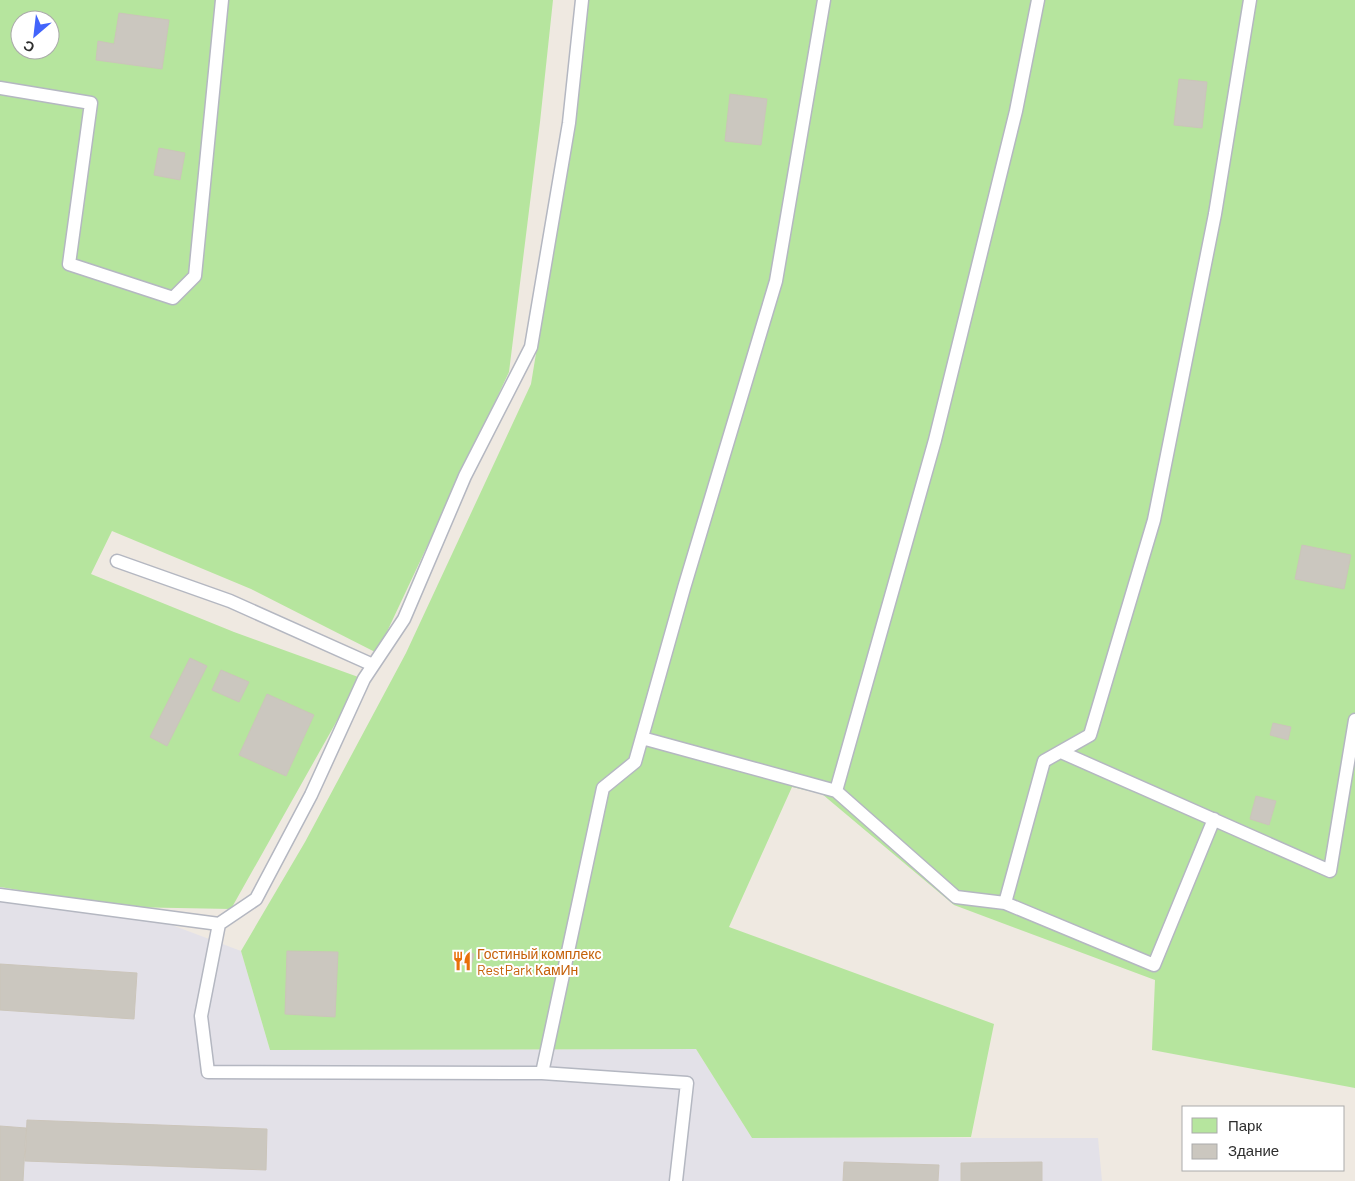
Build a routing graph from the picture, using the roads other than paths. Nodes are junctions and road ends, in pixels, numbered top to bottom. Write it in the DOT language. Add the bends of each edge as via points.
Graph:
graph roads {
  1 [pos="222,0"];
  2 [pos="582,0"];
  3 [pos="824,0"];
  4 [pos="1038,0"];
  5 [pos="1250,0"];
  6 [pos="0,88"];
  7 [pos="118,561"];
  8 [pos="373,665"];
  9 [pos="1355,720"];
  10 [pos="642,738"];
  11 [pos="1061,752"];
  12 [pos="836,791"];
  13 [pos="1214,819"];
  14 [pos="0,895"];
  15 [pos="1005,903"];
  16 [pos="220,924"];
  17 [pos="542,1073"];
  18 [pos="676,1181"];
  1 -- 6 [label="lane" via="194,276 174,298 69,264 91,103"];
  2 -- 8 [label="lane" via="569,124 531,347 465,476 404,619"];
  3 -- 10 [label="lane" via="776,281"];
  4 -- 12 [label="lane" via="1016,111 935,440"];
  5 -- 11 [label="lane" via="1216,214 1154,520 1090,735"];
  7 -- 8 [label="lane" via="230,601"];
  8 -- 16 [label="lane" via="311,795 256,899"];
  9 -- 13 [label="lane" via="1330,871"];
  10 -- 12 [label="lane"];
  10 -- 17 [label="lane" via="635,762 603,788"];
  11 -- 13 [label="lane"];
  11 -- 15 [label="lane" via="1044,761"];
  12 -- 15 [label="lane" via="956,897"];
  13 -- 15 [label="lane" via="1154,965"];
  14 -- 16 [label="lane"];
  16 -- 17 [label="lane" via="201,1016 208,1072"];
  17 -- 18 [label="lane" via="687,1083"];
}
